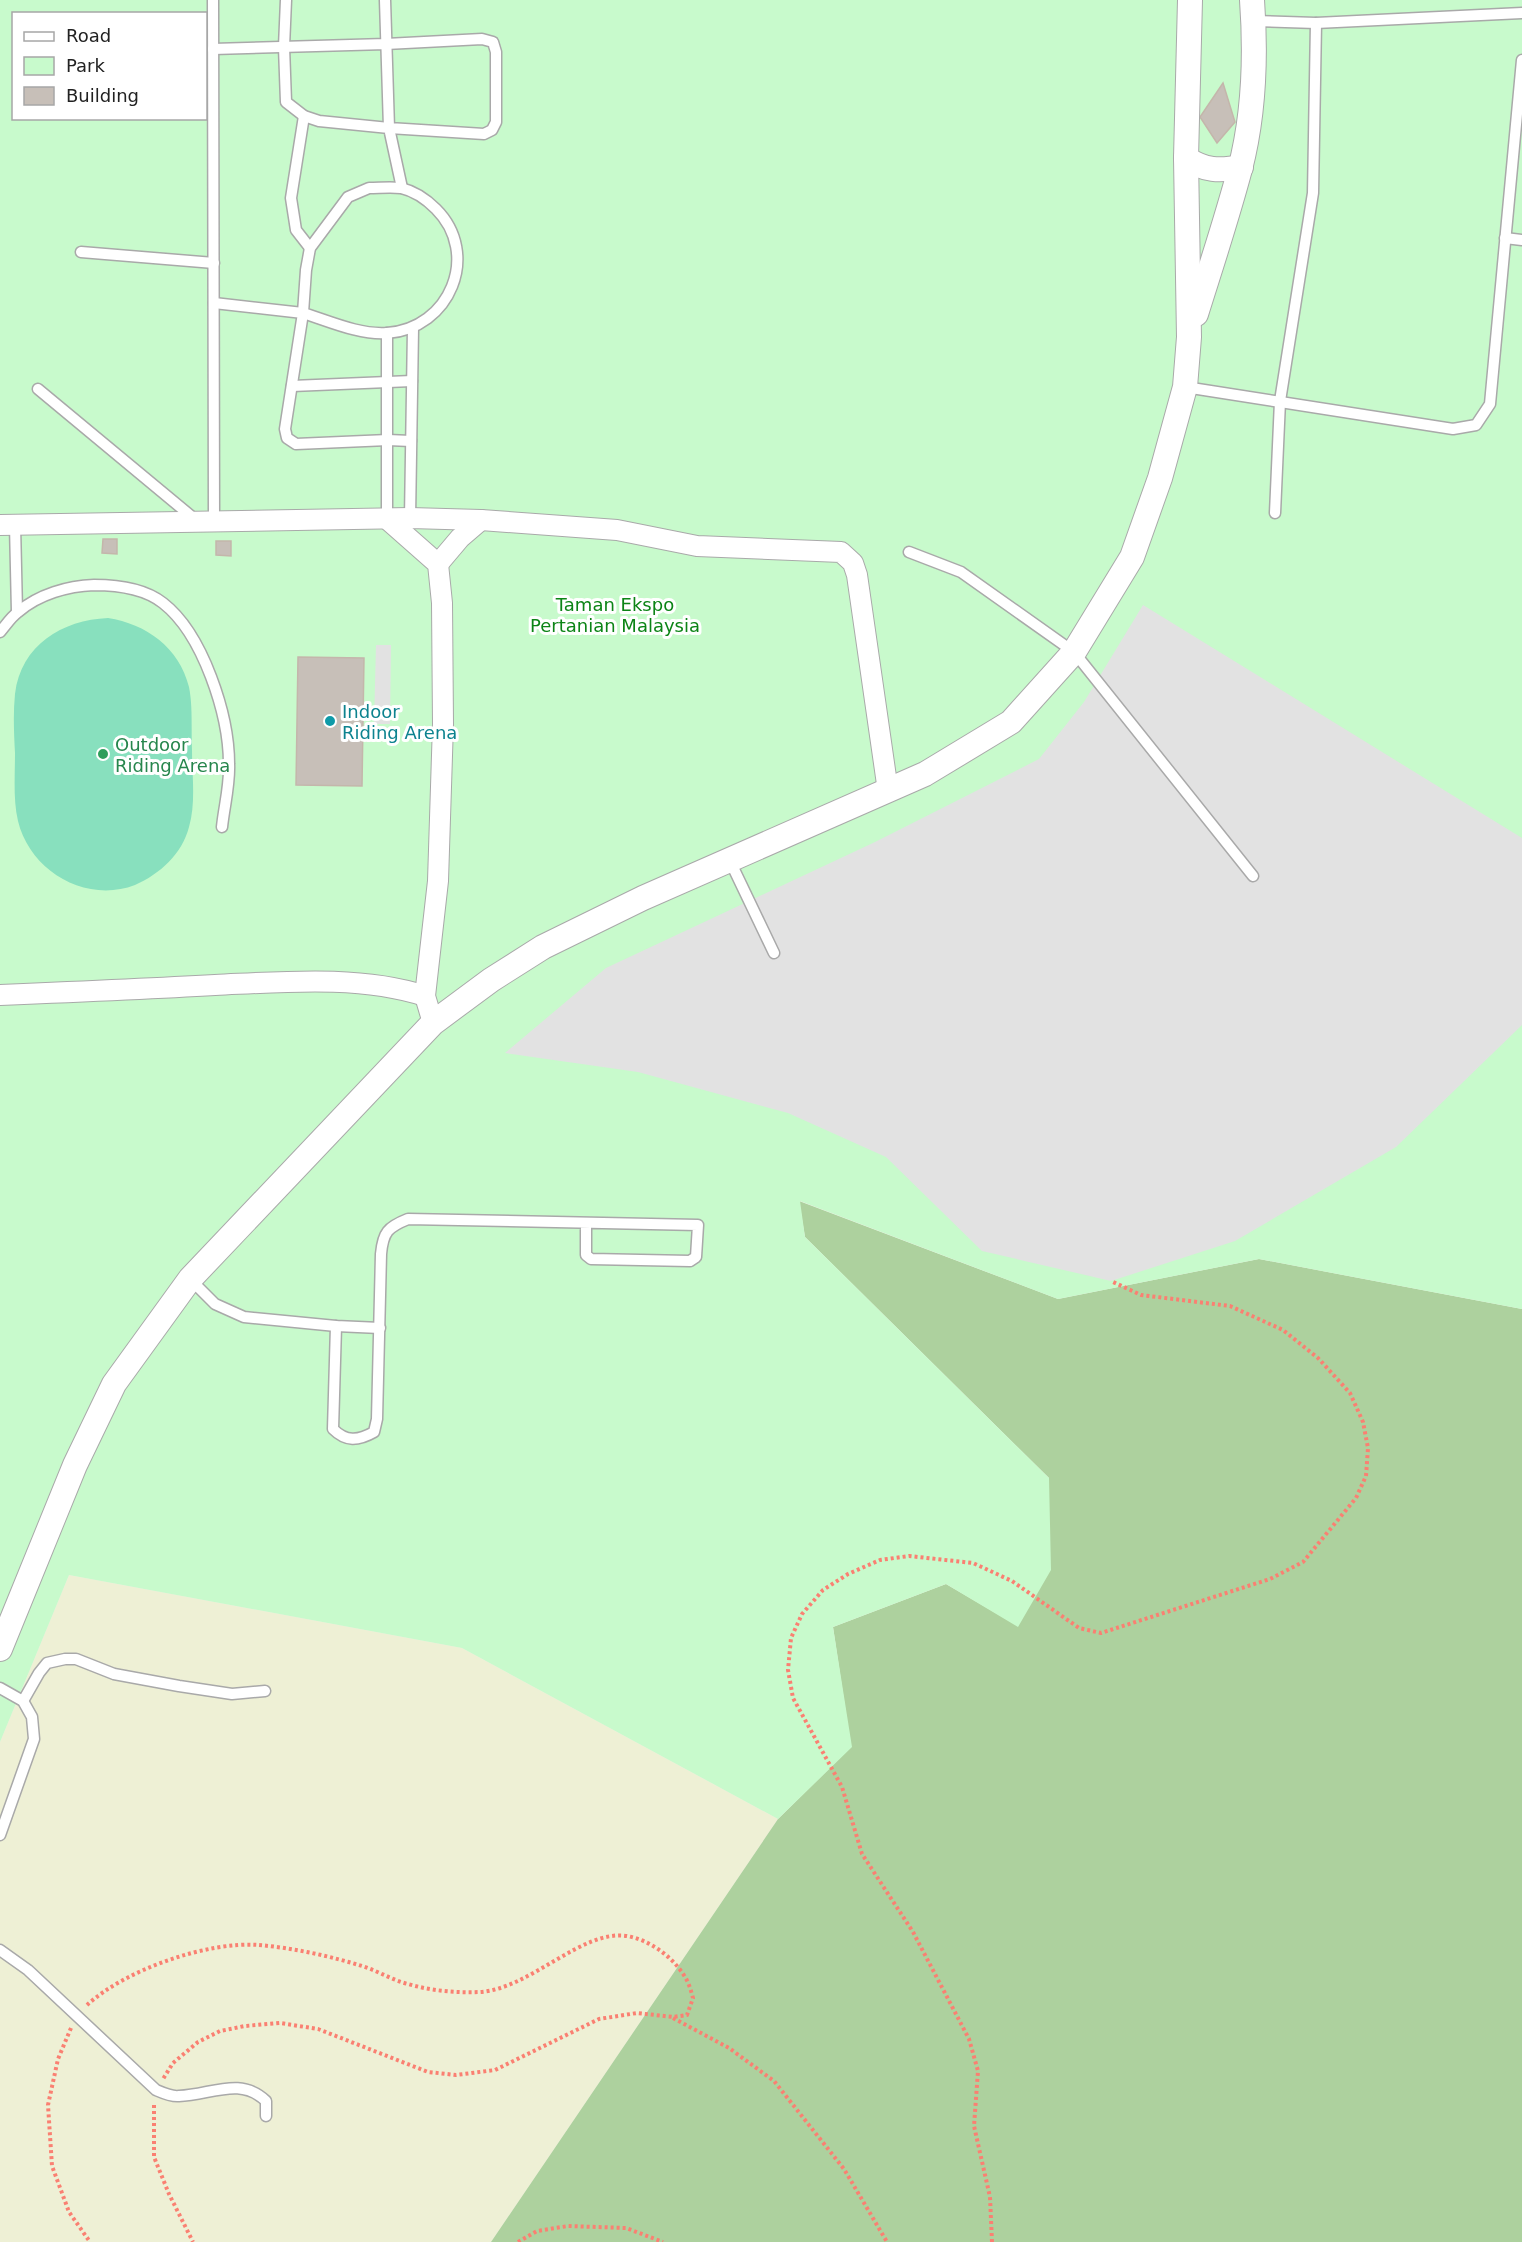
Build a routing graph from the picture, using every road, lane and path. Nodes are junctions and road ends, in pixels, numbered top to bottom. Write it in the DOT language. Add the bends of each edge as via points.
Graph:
graph roads {
  1 [pos="213,0"];
  2 [pos="286,0"];
  3 [pos="384,0"];
  4 [pos="1190,0"];
  5 [pos="1253,10"];
  6 [pos="1522,13"];
  7 [pos="1316,23"];
  8 [pos="386,44"];
  9 [pos="284,47"];
  10 [pos="213,49"];
  11 [pos="1522,60"];
  12 [pos="209,72"];
  13 [pos="304,116"];
  14 [pos="389,128"];
  15 [pos="1186,158"];
  16 [pos="1241,167"];
  17 [pos="402,189"];
  18 [pos="1505,238"];
  19 [pos="1522,240"];
  20 [pos="310,248"];
  21 [pos="81,252"];
  22 [pos="214,263"];
  23 [pos="214,303"];
  24 [pos="303,313"];
  25 [pos="413,328"];
  26 [pos="387,333"];
  27 [pos="1189,337"];
  28 [pos="387,381"];
  29 [pos="412,381"];
  30 [pos="292,386"];
  31 [pos="1185,387"];
  32 [pos="38,389"];
  33 [pos="1280,401"];
  34 [pos="388,440"];
  35 [pos="411,441"];
  36 [pos="1275,513"];
  37 [pos="410,518"];
  38 [pos="387,519"];
  39 [pos="481,520"];
  40 [pos="206,521"];
  41 [pos="8,525"];
  42 [pos="909,552"];
  43 [pos="438,564"];
  44 [pos="17,612"];
  45 [pos="0,632"];
  46 [pos="1074,652"];
  47 [pos="888,791"];
  48 [pos="222,827"];
  49 [pos="730,861"];
  50 [pos="1253,876"];
  51 [pos="774,953"];
  52 [pos="0,995"];
  53 [pos="425,996"];
  54 [pos="433,1023"];
  55 [pos="586,1223"];
  56 [pos="190,1279"];
  57 [pos="1111,1281"];
  58 [pos="336,1326"];
  59 [pos="380,1328"];
  60 [pos="5,1620"];
  61 [pos="0,1649"];
  62 [pos="0,1688"];
  63 [pos="265,1691"];
  64 [pos="23,1701"];
  65 [pos="0,1835"];
  66 [pos="0,1950"];
  67 [pos="75,2016"];
  68 [pos="673,2017"];
  69 [pos="156,2090"];
  70 [pos="266,2116"];
  71 [pos="90,2242"];
  72 [pos="193,2242"];
  73 [pos="518,2242"];
  74 [pos="663,2242"];
  75 [pos="886,2242"];
  76 [pos="992,2242"];
  1 -- 10 [label="lane"];
  2 -- 9 [label="lane"];
  3 -- 8 [label="lane"];
  4 -- 15 [label="street"];
  5 -- 7 [label="lane"];
  5 -- 16 [label="street" via="1252,84"];
  6 -- 7 [label="lane"];
  7 -- 33 [label="lane" via="1313,194"];
  8 -- 9 [label="lane"];
  8 -- 14 [label="lane"];
  8 -- 14 [label="lane" via="482,39 493,42 496,52 496,122 492,130 484,134"];
  9 -- 10 [label="lane"];
  9 -- 13 [label="lane" via="286,102"];
  10 -- 12 [label="lane"];
  11 -- 18 [label="lane"];
  12 -- 22 [label="lane"];
  13 -- 14 [label="lane"];
  13 -- 20 [label="lane" via="291,198 296,230"];
  14 -- 17 [label="lane"];
  15 -- 16 [label="street" via="1212,170"];
  15 -- 27 [label="street"];
  16 -- 27 [label="street"];
  17 -- 20 [label="lane" via="369,188 348,197"];
  17 -- 25 [label="lane" via="426,199 445,218 456,241 458,267 450,292 435,314"];
  18 -- 19 [label="lane"];
  18 -- 33 [label="lane" via="1490,404 1476,425 1453,429"];
  20 -- 24 [label="lane"];
  21 -- 22 [label="lane"];
  22 -- 23 [label="lane"];
  23 -- 24 [label="lane"];
  23 -- 40 [label="lane"];
  24 -- 26 [label="lane" via="361,331"];
  24 -- 30 [label="lane"];
  25 -- 26 [label="lane"];
  25 -- 29 [label="lane"];
  26 -- 28 [label="lane"];
  27 -- 31 [label="street"];
  28 -- 29 [label="lane"];
  28 -- 30 [label="lane"];
  28 -- 34 [label="lane"];
  29 -- 35 [label="lane"];
  30 -- 34 [label="lane" via="285,429 287,438 296,444"];
  31 -- 33 [label="lane"];
  31 -- 46 [label="street" via="1161,478 1132,557"];
  32 -- 40 [label="lane"];
  33 -- 36 [label="lane"];
  34 -- 35 [label="lane"];
  34 -- 38 [label="lane"];
  35 -- 37 [label="lane"];
  37 -- 38 [label="street"];
  37 -- 39 [label="street"];
  38 -- 40 [label="street"];
  38 -- 43 [label="street"];
  39 -- 43 [label="street"];
  39 -- 47 [label="street" via="617,530 697,546 841,552 852,562 857,575"];
  40 -- 41 [label="street"];
  41 -- 44 [label="lane"];
  42 -- 46 [label="lane" via="961,572"];
  43 -- 53 [label="street" via="442,603 442,736 438,881"];
  44 -- 45 [label="lane"];
  44 -- 48 [label="lane" via="61,589 116,585 133,588 162,602 181,621 206,664 224,724 229,764"];
  46 -- 47 [label="street" via="1011,723 925,774"];
  46 -- 50 [label="lane"];
  47 -- 49 [label="street"];
  49 -- 51 [label="lane"];
  49 -- 54 [label="street" via="543,947"];
  52 -- 53 [label="street" via="281,983 366,984"];
  53 -- 54 [label="street"];
  54 -- 56 [label="street"];
  55 -- 55 [label="lane" via="698,1226 696,1257 591,1259 586,1255"];
  55 -- 59 [label="lane" via="408,1219 391,1226 383,1240"];
  56 -- 58 [label="lane" via="215,1304 244,1317"];
  56 -- 60 [label="street" via="114,1384"];
  57 -- 76 [label="path" via="1141,1294 1230,1306 1283,1330 1318,1358 1350,1393 1363,1422 1368,1448 1366,1476 1356,1498 1303,1562 1270,1579 1101,1633 1079,1628 1012,1581 974,1563 909,1556 880,1560 848,1574 823,1590 802,1614 791,1638 788,1670 793,1698 842,1787 862,1854 913,1932 969,2039 978,2071 974,2126 990,2197"];
  58 -- 59 [label="lane"];
  58 -- 59 [label="lane" via="333,1429 352,1440 374,1432"];
  60 -- 61 [label="street"];
  62 -- 64 [label="lane"];
  63 -- 64 [label="lane" via="232,1694 179,1686 114,1674 76,1659 65,1659 47,1663"];
  64 -- 65 [label="lane" via="32,1718 34,1739"];
  66 -- 67 [label="lane" via="28,1970"];
  67 -- 68 [label="path" via="98,1994 124,1979 166,1960 223,1947 258,1945 316,1955 362,1966 407,1984 456,1993 489,1991 525,1978 587,1944 626,1936 648,1942 686,1978 693,1998 687,2015"];
  67 -- 69 [label="lane"];
  67 -- 71 [label="path" via="58,2059 48,2105 52,2166 69,2212"];
  68 -- 69 [label="path" via="637,2013 599,2019 495,2070 456,2075 428,2072 318,2030 280,2024 244,2026 220,2031 198,2042 173,2063"];
  68 -- 75 [label="path" via="729,2048 774,2081 844,2169"];
  69 -- 70 [label="lane" via="176,2097 240,2087 258,2093 266,2101"];
  69 -- 72 [label="path" via="154,2157"];
  73 -- 74 [label="path" via="537,2231 568,2226 626,2228"];
}
